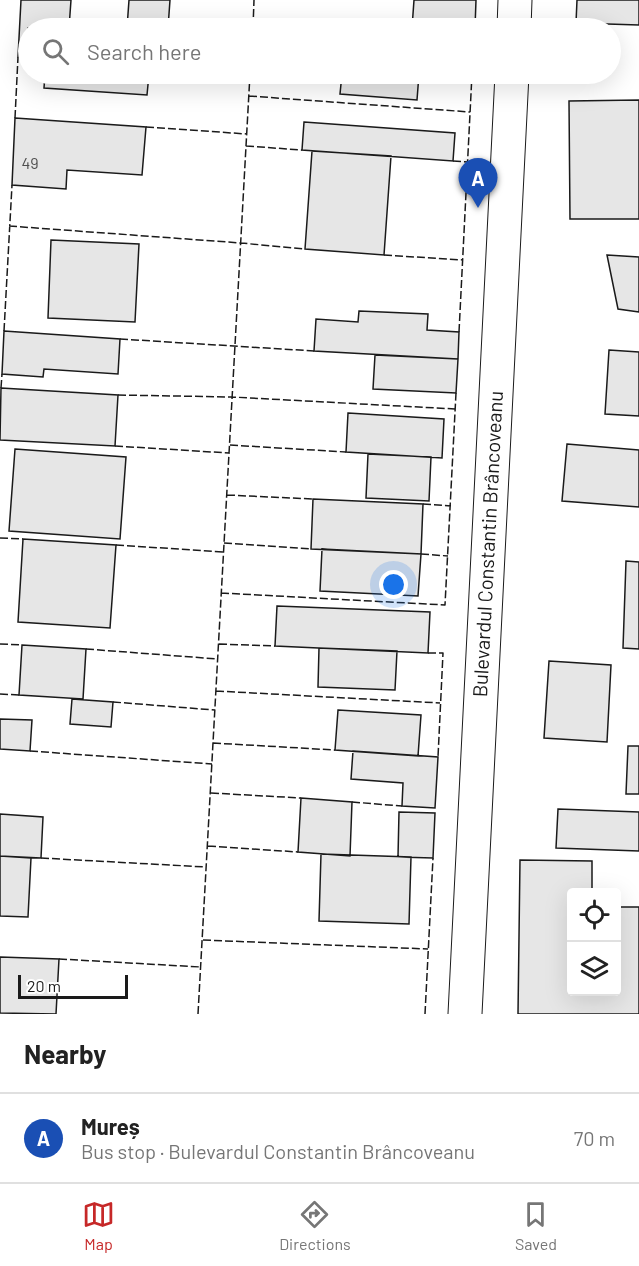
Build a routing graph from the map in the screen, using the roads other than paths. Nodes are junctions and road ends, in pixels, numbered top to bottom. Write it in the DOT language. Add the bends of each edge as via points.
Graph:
graph roads {
  1 [pos="515,0"];
  2 [pos="514,18"];
  3 [pos="512,84"];
  4 [pos="465,1014"];
  1 -- 2 [label="main road"];
  3 -- 4 [label="main road, Bulevardul Constantin Brâncoveanu"];
}
